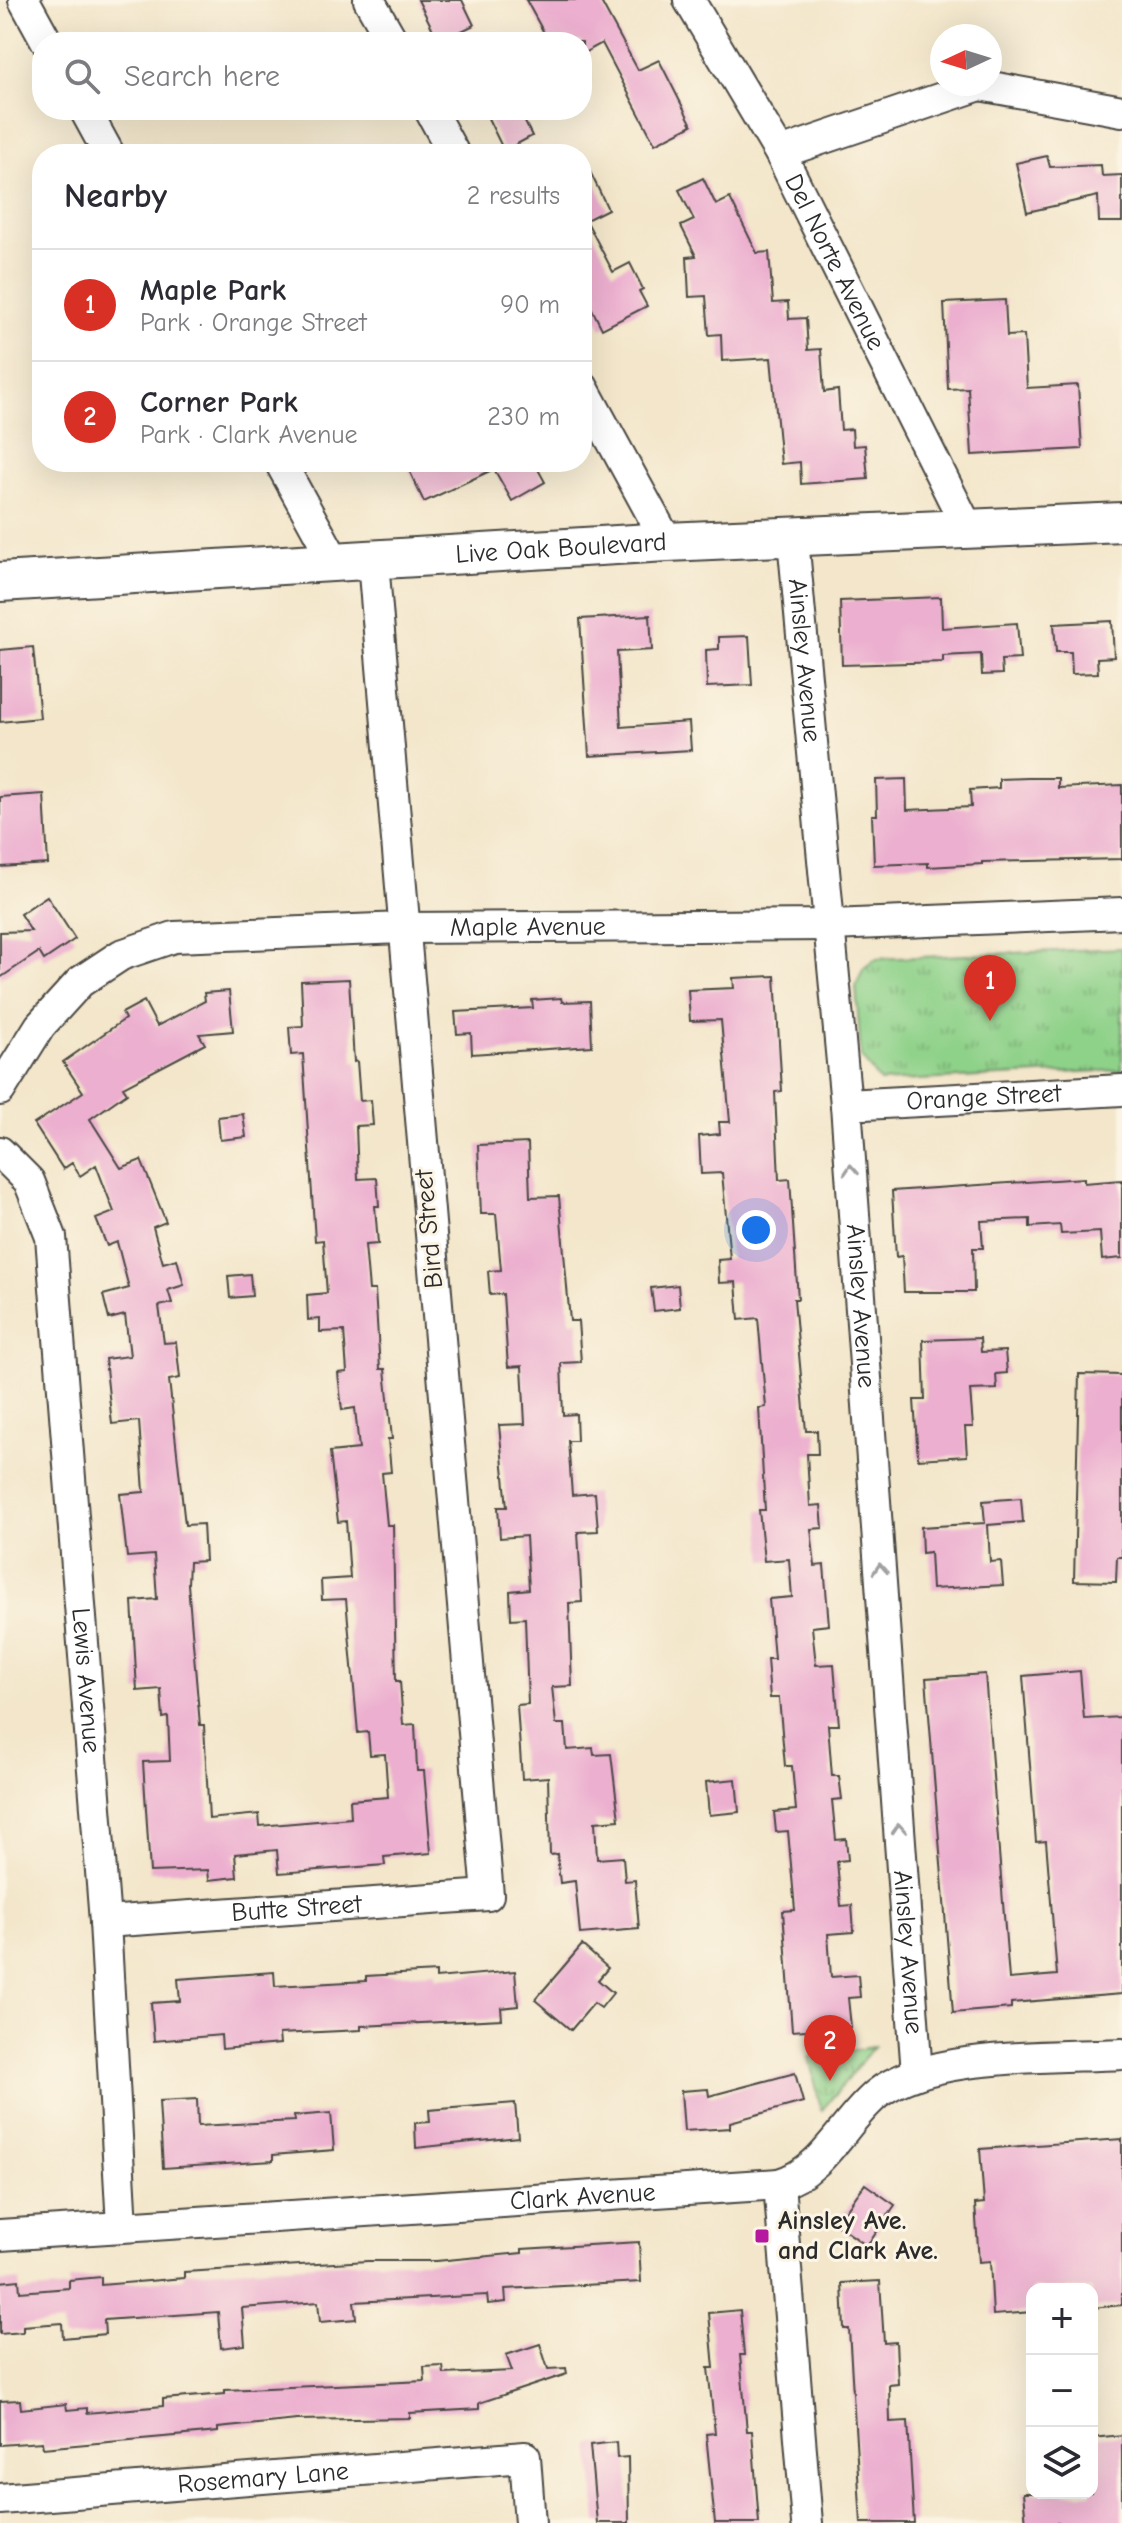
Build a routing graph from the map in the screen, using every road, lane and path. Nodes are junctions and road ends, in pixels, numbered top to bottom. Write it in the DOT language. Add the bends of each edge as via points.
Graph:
graph roads {
  1 [pos="24,0"];
  2 [pos="369,0"];
  3 [pos="689,0"];
  4 [pos="42,32"];
  5 [pos="387,32"];
  6 [pos="1122,111"];
  7 [pos="90,120"];
  8 [pos="435,120"];
  9 [pos="104,144"];
  10 [pos="449,144"];
  11 [pos="780,153"];
  12 [pos="592,404"];
  13 [pos="287,472"];
  14 [pos="1122,522"];
  15 [pos="969,531"];
  16 [pos="793,539"];
  17 [pos="667,542"];
  18 [pos="354,563"];
  19 [pos="0,582"];
  20 [pos="1122,913"];
  21 [pos="831,925"];
  22 [pos="403,928"];
  23 [pos="0,1090"];
  24 [pos="1122,1090"];
  25 [pos="846,1105"];
  26 [pos="0,1152"];
  27 [pos="488,1895"];
  28 [pos="105,1922"];
  29 [pos="1122,2054"];
  30 [pos="917,2074"];
  31 [pos="779,2184"];
  32 [pos="122,2226"];
  33 [pos="0,2235"];
  34 [pos="0,2499"];
  35 [pos="530,2523"];
  36 [pos="807,2523"];
  1 -- 4 [label="street"];
  2 -- 5 [label="street"];
  3 -- 11 [label="street, Del Norte Avenue"];
  6 -- 11 [label="street" via="980,85"];
  7 -- 9 [label="street"];
  8 -- 10 [label="street"];
  11 -- 15 [label="street, Del Norte Avenue"];
  12 -- 17 [label="street"];
  13 -- 18 [label="street, Bird Street"];
  14 -- 15 [label="main road, Live Oak Boulevard"];
  15 -- 16 [label="main road, Live Oak Boulevard"];
  16 -- 17 [label="main road, Live Oak Boulevard"];
  16 -- 21 [label="street, Ainsley Avenue"];
  17 -- 18 [label="main road, Live Oak Boulevard"];
  18 -- 19 [label="main road, Live Oak Boulevard"];
  18 -- 22 [label="street, Bird Street"];
  20 -- 21 [label="street, Maple Avenue"];
  21 -- 22 [label="street, Maple Avenue"];
  21 -- 25 [label="street, Ainsley Avenue"];
  22 -- 23 [label="street, Maple Avenue" via="174,937 121,955 80,982 40,1026"];
  22 -- 27 [label="street, Bird Street"];
  24 -- 25 [label="street, Orange Street"];
  30 -- 25 [label="street, Ainsley Avenue, one-way"];
  26 -- 28 [label="street, Lewis Avenue" via="29,1181 51,1237"];
  27 -- 28 [label="street, Butte Street"];
  28 -- 32 [label="street, Lewis Avenue"];
  29 -- 30 [label="street, Clark Avenue" via="960,2064"];
  30 -- 31 [label="street, Clark Avenue" via="879,2093 803,2175"];
  31 -- 32 [label="street, Clark Avenue"];
  31 -- 36 [label="street"];
  32 -- 33 [label="street, Clark Avenue"];
  34 -- 35 [label="street, Rosemary Lane" via="525,2457"];
}
